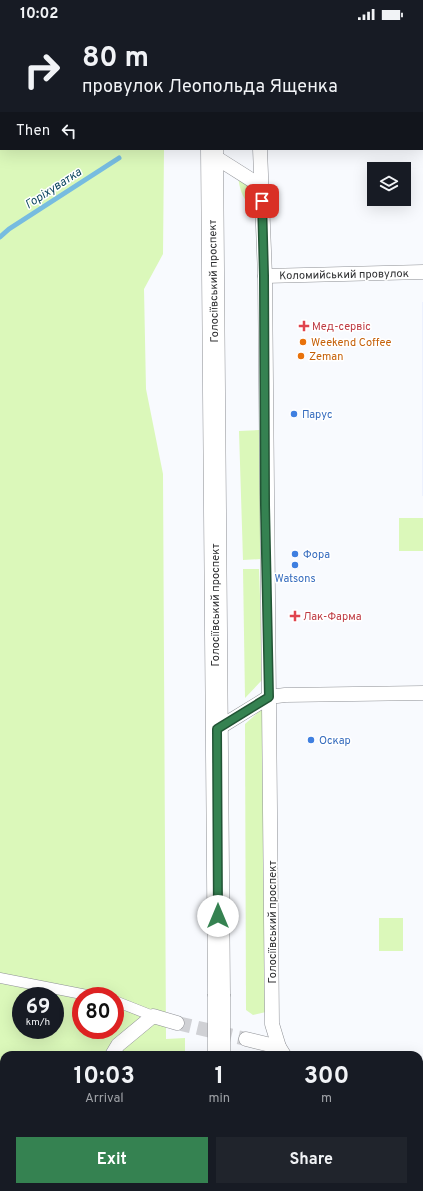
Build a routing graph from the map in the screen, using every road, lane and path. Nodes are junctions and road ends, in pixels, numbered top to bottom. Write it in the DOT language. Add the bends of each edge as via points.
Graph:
graph roads {
  1 [pos="260,150"];
  2 [pos="212,152"];
  3 [pos="261,186"];
  4 [pos="423,272"];
  5 [pos="264,276"];
  6 [pos="423,693"];
  7 [pos="269,697"];
  8 [pos="217,729"];
  9 [pos="0,978"];
  10 [pos="72,992"];
  11 [pos="124,1004"];
  12 [pos="153,1016"];
  13 [pos="177,1023"];
  14 [pos="246,1039"];
  15 [pos="114,1051"];
  16 [pos="219,1051"];
  17 [pos="281,1051"];
  1 -- 3 [label="street, Голосіївський проспект"];
  2 -- 3 [label="street, Голосіївський проспект"];
  2 -- 8 [label="highway, Голосіївський проспект"];
  3 -- 5 [label="street, Голосіївський проспект"];
  4 -- 5 [label="street, Коломийський провулок"];
  5 -- 7 [label="street, Голосіївський проспект"];
  6 -- 7 [label="street"];
  7 -- 8 [label="street"];
  7 -- 17 [label="street, Голосіївський проспект" via="272,1024"];
  8 -- 16 [label="highway, Голосіївський проспект, bridge"];
  9 -- 10 [label="street"];
  11 -- 12 [label="street"];
  12 -- 13 [label="street"];
  12 -- 15 [label="street" via="118,1044"];
  14 -- 17 [label="street"];
}
